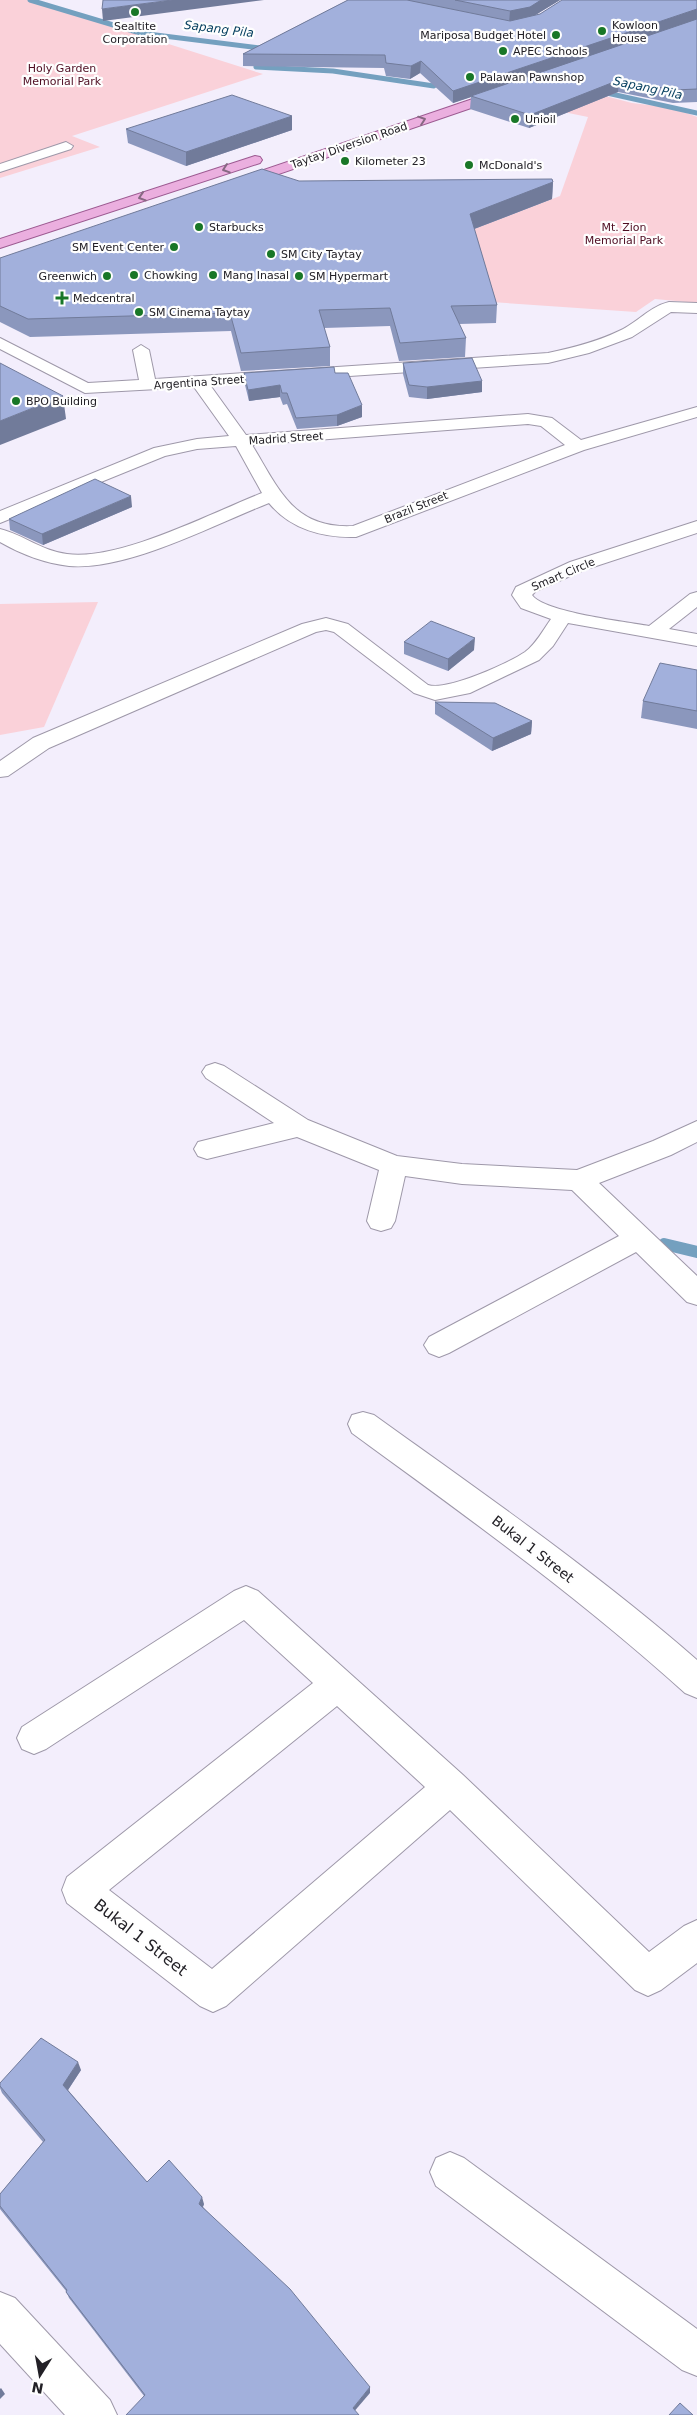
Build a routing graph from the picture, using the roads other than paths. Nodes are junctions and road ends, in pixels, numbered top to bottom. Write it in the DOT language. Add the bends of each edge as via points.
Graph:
graph roads {
  1 [pos="520,86"];
  2 [pos="66,146"];
  3 [pos="263,157"];
  4 [pos="0,168"];
  5 [pos="222,188"];
  6 [pos="0,244"];
  7 [pos="697,308"];
  8 [pos="0,343"];
  9 [pos="141,350"];
  10 [pos="198,381"];
  11 [pos="148,385"];
  12 [pos="697,412"];
  13 [pos="241,441"];
  14 [pos="578,446"];
  15 [pos="272,495"];
  16 [pos="0,518"];
  17 [pos="697,527"];
  18 [pos="0,534"];
  19 [pos="697,598"];
  20 [pos="562,616"];
  21 [pos="652,633"];
  22 [pos="697,640"];
  23 [pos="0,771"];
  24 [pos="215,1072"];
  25 [pos="299,1127"];
  26 [pos="697,1130"];
  27 [pos="207,1149"];
  28 [pos="394,1165"];
  29 [pos="580,1180"];
  30 [pos="381,1221"];
  31 [pos="639,1238"];
  32 [pos="697,1294"];
  33 [pos="439,1345"];
  34 [pos="363,1424"];
  35 [pos="697,1682"];
  36 [pos="337,1685"];
  37 [pos="34,1738"];
  38 [pos="450,1787"];
  39 [pos="697,1939"];
  40 [pos="450,2172"];
  41 [pos="0,2313"];
  42 [pos="697,2354"];
  43 [pos="95,2415"];
  5 -- 1 [label="main road, Taytay Diversion Road, one-way"];
  2 -- 4 [label="street"];
  3 -- 6 [label="main road, one-way"];
  7 -- 10 [label="street, Argentina Street" via="669,307 626,334 583,350 548,358"];
  8 -- 11 [label="street, Argentina Street" via="85,388"];
  9 -- 11 [label="street"];
  10 -- 11 [label="street, Argentina Street"];
  10 -- 13 [label="street, Brazil Street"];
  12 -- 14 [label="street, Brazil Street"];
  13 -- 14 [label="street, Madrid Street" via="528,419 546,422"];
  13 -- 15 [label="street, Brazil Street"];
  13 -- 16 [label="street, Madrid Street" via="197,444 160,452"];
  14 -- 15 [label="street, Brazil Street" via="356,531 343,533 314,526 287,512"];
  15 -- 18 [label="street" via="105,560 58,558 24,549"];
  17 -- 20 [label="street, Smart Circle" via="577,566 523,591 522,598 528,604"];
  19 -- 21 [label="street"];
  20 -- 21 [label="street, Smart Circle"];
  20 -- 23 [label="street" via="546,642 532,656 463,689 435,694 421,689 341,628 326,624 309,628 41,743"];
  21 -- 22 [label="street, Smart Circle"];
  24 -- 25 [label="street"];
  25 -- 27 [label="street"];
  25 -- 28 [label="street"];
  26 -- 29 [label="street" via="662,1148"];
  28 -- 29 [label="street" via="462,1174"];
  28 -- 30 [label="street"];
  29 -- 31 [label="street"];
  31 -- 32 [label="street"];
  31 -- 33 [label="street"];
  34 -- 35 [label="street, Bukal 1 Street" via="527,1543"];
  36 -- 37 [label="street" via="246,1601"];
  36 -- 38 [label="street"];
  36 -- 38 [label="street, Bukal 1 Street" via="80,1890 213,1993"];
  38 -- 39 [label="street" via="648,1977"];
  40 -- 42 [label="street"];
  41 -- 43 [label="street"];
}
